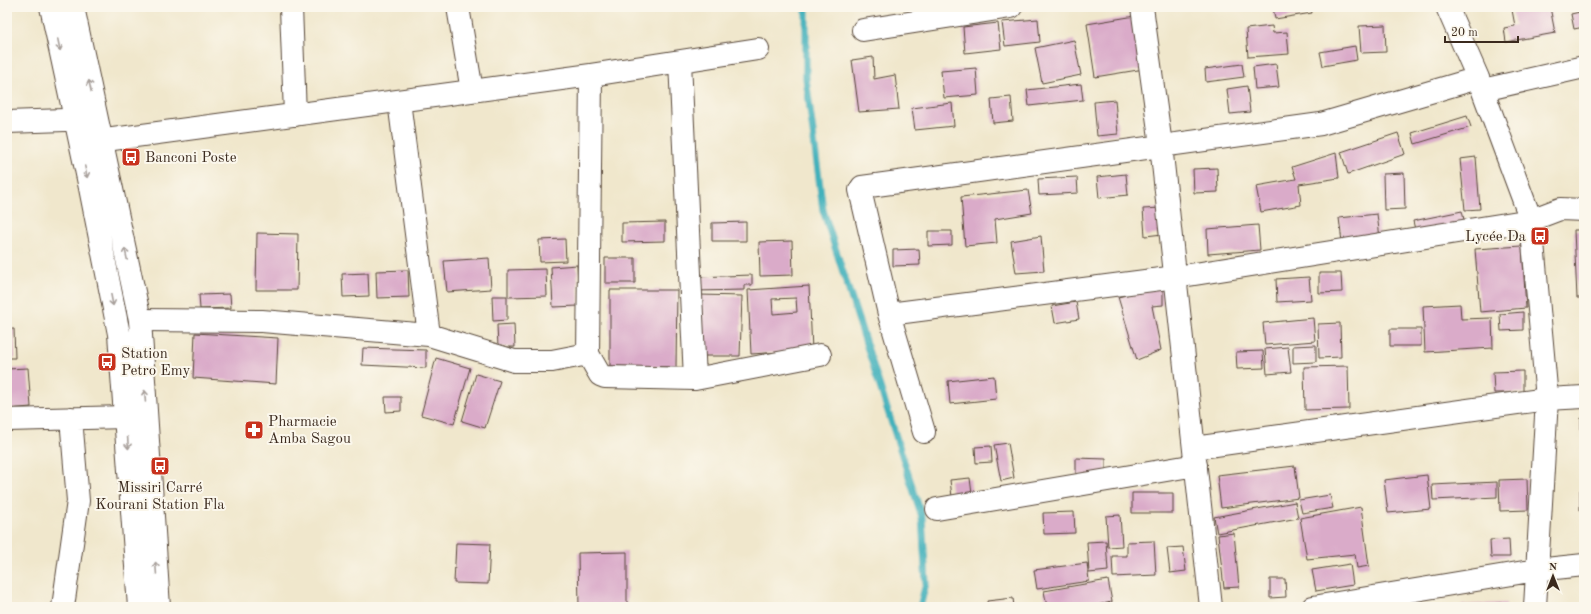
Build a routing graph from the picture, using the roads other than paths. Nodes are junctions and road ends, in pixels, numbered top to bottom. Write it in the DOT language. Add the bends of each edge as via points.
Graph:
graph roads {
  1 [pos="51,7"];
  2 [pos="73,7"];
  3 [pos="291,7"];
  4 [pos="458,7"];
  5 [pos="1011,7"];
  6 [pos="1142,7"];
  7 [pos="1447,7"];
  8 [pos="863,30"];
  9 [pos="758,49"];
  10 [pos="680,62"];
  11 [pos="1584,67"];
  12 [pos="591,75"];
  13 [pos="1480,84"];
  14 [pos="472,91"];
  15 [pos="399,101"];
  16 [pos="295,115"];
  17 [pos="98,118"];
  18 [pos="75,120"];
  19 [pos="7,122"];
  20 [pos="102,141"];
  21 [pos="80,143"];
  22 [pos="1161,145"];
  23 [pos="1584,210"];
  24 [pos="1531,220"];
  25 [pos="1176,277"];
  26 [pos="889,314"];
  27 [pos="140,320"];
  28 [pos="429,335"];
  29 [pos="588,354"];
  30 [pos="820,355"];
  31 [pos="695,379"];
  32 [pos="1584,397"];
  33 [pos="1547,399"];
  34 [pos="126,417"];
  35 [pos="71,418"];
  36 [pos="7,420"];
  37 [pos="924,432"];
  38 [pos="1195,457"];
  39 [pos="936,509"];
  40 [pos="1584,565"];
  41 [pos="1536,570"];
  42 [pos="63,607"];
  43 [pos="139,607"];
  44 [pos="159,607"];
  45 [pos="1211,607"];
  46 [pos="1313,607"];
  47 [pos="1535,607"];
  1 -- 18 [label="street, one-way"];
  17 -- 2 [label="street, one-way"];
  3 -- 16 [label="street"];
  4 -- 14 [label="street"];
  5 -- 8 [label="street"];
  6 -- 22 [label="street"];
  7 -- 13 [label="street"];
  9 -- 10 [label="street"];
  10 -- 12 [label="street"];
  10 -- 31 [label="street"];
  11 -- 13 [label="street"];
  12 -- 14 [label="street"];
  12 -- 29 [label="street"];
  13 -- 22 [label="street" via="1321,124"];
  13 -- 24 [label="street"];
  14 -- 15 [label="street"];
  15 -- 16 [label="street"];
  15 -- 28 [label="street"];
  16 -- 20 [label="street"];
  17 -- 18 [label="street"];
  17 -- 20 [label="street"];
  18 -- 19 [label="street"];
  18 -- 21 [label="street"];
  20 -- 21 [label="street"];
  27 -- 20 [label="street, one-way"];
  21 -- 34 [label="street, one-way" via="119,334"];
  22 -- 25 [label="street"];
  22 -- 26 [label="street" via="862,187 860,190"];
  23 -- 24 [label="street" via="1560,209"];
  24 -- 25 [label="street"];
  24 -- 33 [label="street"];
  25 -- 26 [label="street"];
  25 -- 38 [label="street"];
  26 -- 37 [label="street"];
  27 -- 28 [label="street" via="262,321"];
  44 -- 27 [label="street, one-way"];
  28 -- 29 [label="street" via="514,361 552,361"];
  29 -- 31 [label="street" via="595,368 604,377"];
  30 -- 31 [label="street"];
  32 -- 33 [label="street"];
  33 -- 38 [label="street"];
  33 -- 41 [label="street"];
  34 -- 35 [label="street"];
  34 -- 43 [label="street, one-way"];
  35 -- 36 [label="street"];
  35 -- 42 [label="street" via="78,501"];
  38 -- 39 [label="street"];
  38 -- 45 [label="street"];
  40 -- 41 [label="street"];
  41 -- 46 [label="street"];
  41 -- 47 [label="street"];
}
